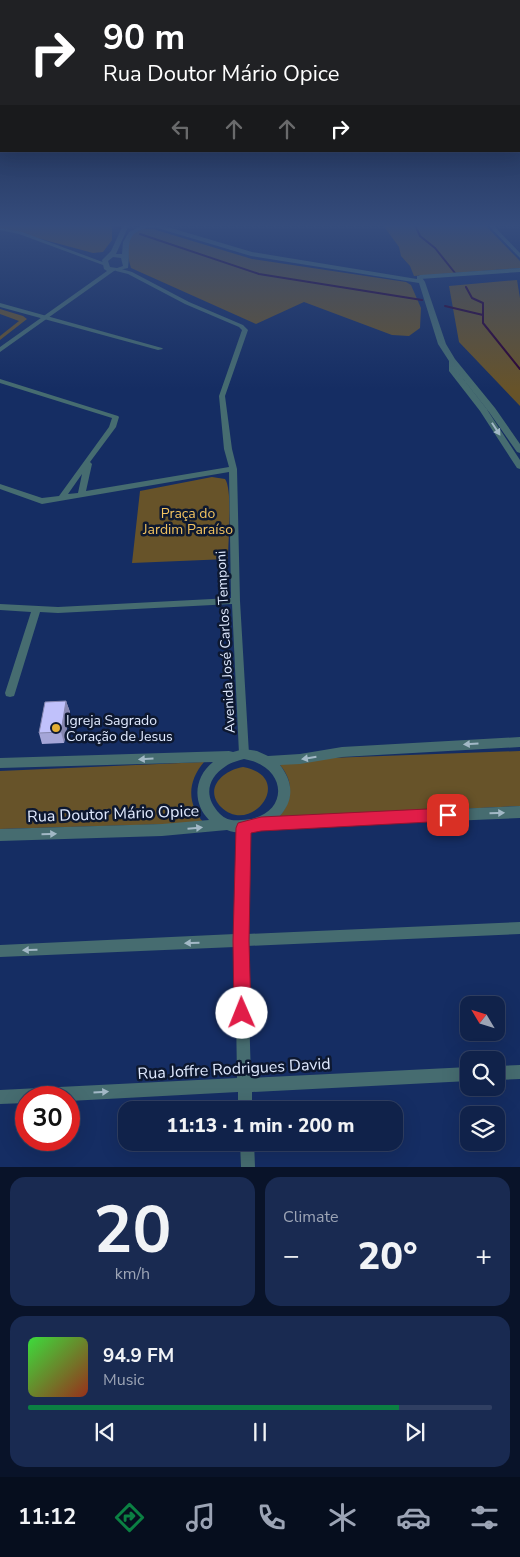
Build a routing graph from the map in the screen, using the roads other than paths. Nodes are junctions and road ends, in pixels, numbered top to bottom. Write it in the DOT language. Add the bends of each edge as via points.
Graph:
graph roads {
  1 [pos="88,279"];
  2 [pos="91,279"];
  3 [pos="142,279"];
  4 [pos="421,279"];
  5 [pos="0,305"];
  6 [pos="36,315"];
  7 [pos="44,317"];
  8 [pos="0,342"];
  9 [pos="160,349"];
  10 [pos="0,350"];
  11 [pos="452,360"];
  12 [pos="0,380"];
  13 [pos="520,450"];
  14 [pos="89,459"];
  15 [pos="520,466"];
  16 [pos="233,469"];
  17 [pos="0,486"];
  18 [pos="25,495"];
  19 [pos="81,495"];
  20 [pos="61,498"];
  21 [pos="236,601"];
  22 [pos="0,607"];
  23 [pos="36,610"];
  24 [pos="10,694"];
  25 [pos="520,742"];
  26 [pos="244,754"];
  27 [pos="230,756"];
  28 [pos="267,761"];
  29 [pos="0,763"];
  30 [pos="520,812"];
  31 [pos="261,824"];
  32 [pos="227,825"];
  33 [pos="244,828"];
  34 [pos="0,835"];
  35 [pos="520,928"];
  36 [pos="241,941"];
  37 [pos="0,951"];
  38 [pos="520,1072"];
  39 [pos="505,1073"];
  40 [pos="460,1074"];
  41 [pos="244,1085"];
  42 [pos="0,1097"];
  43 [pos="245,1101"];
  44 [pos="247,1151"];
  45 [pos="248,1167"];
  1 -- 6 [label="street"];
  2 -- 7 [label="street"];
  3 -- 16 [label="street" via="245,330 222,396"];
  4 -- 11 [label="street" via="442,344"];
  5 -- 6 [label="street"];
  6 -- 7 [label="street"];
  6 -- 8 [label="street"];
  7 -- 9 [label="street"];
  7 -- 10 [label="street"];
  11 -- 13 [label="street"];
  11 -- 15 [label="street, one-way" via="453,371"];
  12 -- 14 [label="street" via="116,417"];
  14 -- 19 [label="street"];
  14 -- 20 [label="street"];
  16 -- 19 [label="street"];
  16 -- 21 [label="street, Avenida José Carlos Temponi"];
  17 -- 18 [label="street"];
  18 -- 20 [label="street" via="42,501"];
  19 -- 20 [label="street"];
  21 -- 23 [label="street"];
  21 -- 26 [label="street, Avenida José Carlos Temponi"];
  22 -- 23 [label="street"];
  23 -- 24 [label="street"];
  25 -- 28 [label="street, one-way" via="350,752"];
  26 -- 27 [label="street"];
  26 -- 28 [label="street"];
  27 -- 29 [label="street, one-way"];
  27 -- 32 [label="street" via="214,765 205,777 202,791 205,805 214,817"];
  28 -- 31 [label="street" via="280,773 285,788 283,803"];
  31 -- 30 [label="street, one-way"];
  31 -- 33 [label="street"];
  32 -- 33 [label="street"];
  34 -- 32 [label="street, Rua Doutor Mário Opice, one-way"];
  33 -- 36 [label="street"];
  35 -- 36 [label="street"];
  36 -- 37 [label="street, one-way"];
  36 -- 41 [label="street"];
  38 -- 39 [label="street"];
  40 -- 41 [label="street, Rua Joffre Rodrigues David"];
  42 -- 41 [label="street, Rua Joffre Rodrigues David, one-way"];
  41 -- 43 [label="street"];
  44 -- 45 [label="street"];
}
